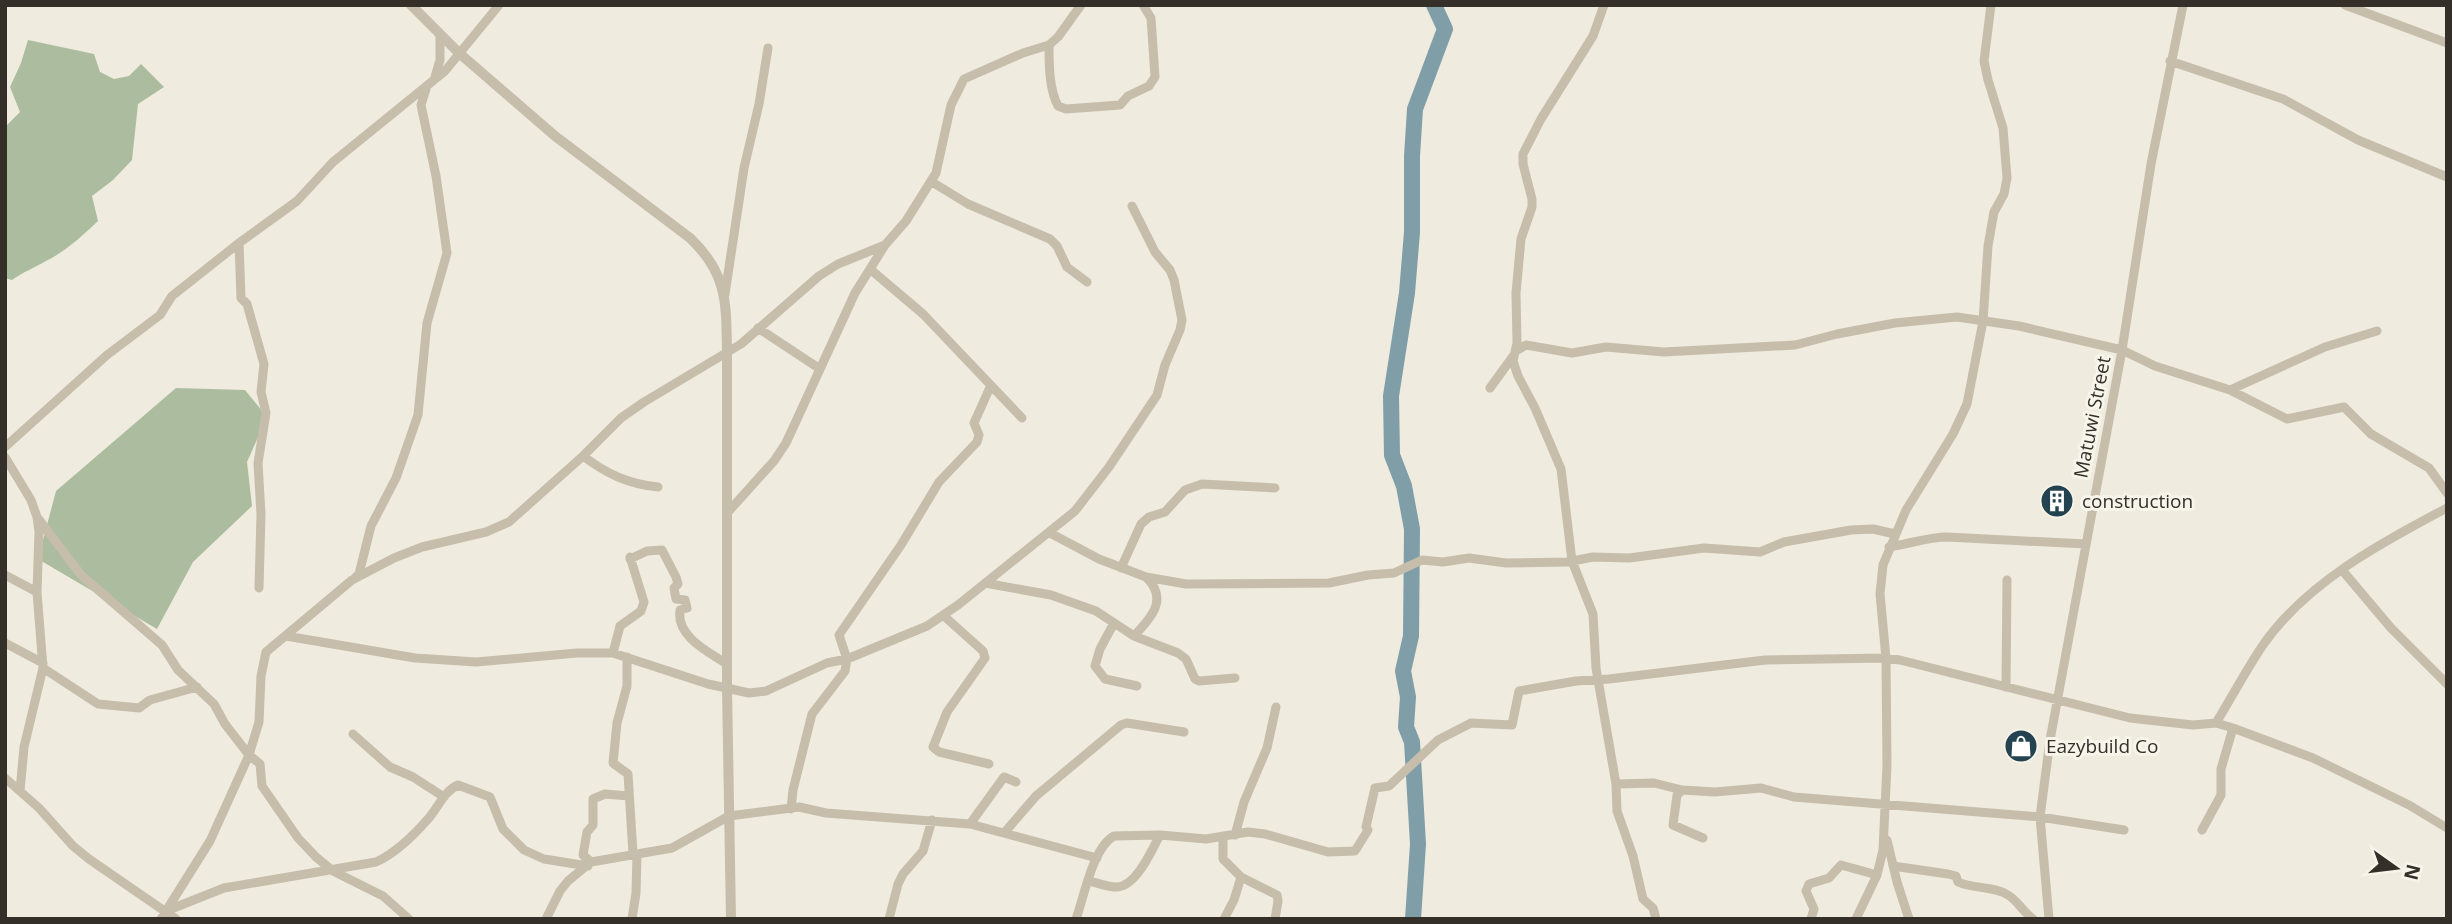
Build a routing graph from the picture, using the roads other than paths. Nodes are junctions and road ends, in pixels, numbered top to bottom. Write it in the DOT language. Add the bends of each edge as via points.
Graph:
graph roads {
  1 [pos="411,5"];
  2 [pos="499,5"];
  3 [pos="1082,5"];
  4 [pos="1143,5"];
  5 [pos="1604,5"];
  6 [pos="1991,5"];
  7 [pos="2183,5"];
  8 [pos="2345,5"];
  9 [pos="440,34"];
  10 [pos="2447,43"];
  11 [pos="1049,45"];
  12 [pos="768,48"];
  13 [pos="459,53"];
  14 [pos="2170,61"];
  15 [pos="430,83"];
  16 [pos="2447,177"];
  17 [pos="932,182"];
  18 [pos="1132,206"];
  19 [pos="239,243"];
  20 [pos="885,246"];
  21 [pos="870,268"];
  22 [pos="1087,282"];
  23 [pos="725,295"];
  24 [pos="1983,321"];
  25 [pos="758,328"];
  26 [pos="2377,331"];
  27 [pos="2122,350"];
  28 [pos="727,352"];
  29 [pos="1515,352"];
  30 [pos="820,369"];
  31 [pos="991,385"];
  32 [pos="1490,388"];
  33 [pos="2230,390"];
  34 [pos="1022,418"];
  35 [pos="5,447"];
  36 [pos="583,456"];
  37 [pos="5,457"];
  38 [pos="658,487"];
  39 [pos="1275,488"];
  40 [pos="2447,493"];
  41 [pos="2447,508"];
  42 [pos="728,512"];
  43 [pos="37,517"];
  44 [pos="1050,533"];
  45 [pos="1895,534"];
  46 [pos="2086,544"];
  47 [pos="1889,547"];
  48 [pos="1572,561"];
  49 [pos="1121,568"];
  50 [pos="2342,570"];
  51 [pos="5,575"];
  52 [pos="1146,577"];
  53 [pos="352,580"];
  54 [pos="2007,580"];
  55 [pos="985,583"];
  56 [pos="259,589"];
  57 [pos="37,592"];
  58 [pos="944,616"];
  59 [pos="1114,623"];
  60 [pos="286,636"];
  61 [pos="1134,636"];
  62 [pos="5,643"];
  63 [pos="613,653"];
  64 [pos="627,657"];
  65 [pos="1886,658"];
  66 [pos="847,659"];
  67 [pos="727,664"];
  68 [pos="43,666"];
  69 [pos="1235,678"];
  70 [pos="1598,680"];
  71 [pos="2447,684"];
  72 [pos="1137,686"];
  73 [pos="197,687"];
  74 [pos="2006,687"];
  75 [pos="727,688"];
  76 [pos="2057,700"];
  77 [pos="1276,706"];
  78 [pos="2216,723"];
  79 [pos="2233,728"];
  80 [pos="1184,732"];
  81 [pos="353,734"];
  82 [pos="249,755"];
  83 [pos="989,764"];
  84 [pos="5,778"];
  85 [pos="1016,782"];
  86 [pos="1616,784"];
  87 [pos="1682,790"];
  88 [pos="20,791"];
  89 [pos="629,796"];
  90 [pos="444,797"];
  91 [pos="1886,805"];
  92 [pos="791,809"];
  93 [pos="729,816"];
  94 [pos="2040,817"];
  95 [pos="932,820"];
  96 [pos="970,824"];
  97 [pos="1885,828"];
  98 [pos="2447,828"];
  99 [pos="2124,830"];
  100 [pos="2202,830"];
  101 [pos="1005,832"];
  102 [pos="1160,835"];
  103 [pos="1235,835"];
  104 [pos="1223,838"];
  105 [pos="1703,838"];
  106 [pos="635,854"];
  107 [pos="1097,858"];
  108 [pos="590,864"];
  109 [pos="1894,866"];
  110 [pos="333,871"];
  111 [pos="1877,875"];
  112 [pos="1241,877"];
  113 [pos="1089,881"];
  114 [pos="163,915"];
  115 [pos="176,919"];
  116 [pos="409,919"];
  117 [pos="546,919"];
  118 [pos="632,919"];
  119 [pos="731,919"];
  120 [pos="889,919"];
  121 [pos="1076,919"];
  122 [pos="1224,919"];
  123 [pos="1275,919"];
  124 [pos="1656,919"];
  125 [pos="1811,919"];
  126 [pos="1856,919"];
  127 [pos="1909,919"];
  128 [pos="2033,919"];
  129 [pos="2049,919"];
  1 -- 9 [label="street"];
  2 -- 13 [label="street"];
  3 -- 11 [label="street"];
  4 -- 11 [label="street" via="1151,19 1154,77 1149,86 1120,105 1058,106"];
  5 -- 29 [label="street" via="1592,36 1523,154 1532,206 1521,239"];
  6 -- 24 [label="street" via="1984,61 2003,128 2007,178 1990,234"];
  7 -- 14 [label="street, Matuwi Street"];
  8 -- 10 [label="street"];
  9 -- 13 [label="street"];
  9 -- 15 [label="street" via="438,71"];
  11 -- 17 [label="street" via="964,79 951,105"];
  12 -- 23 [label="street"];
  13 -- 15 [label="street"];
  13 -- 23 [label="street" via="582,158 690,238 716,268"];
  14 -- 16 [label="street" via="2283,99 2358,140"];
  14 -- 27 [label="street, Matuwi Street"];
  15 -- 19 [label="street" via="333,162 297,201"];
  15 -- 53 [label="street" via="421,104 447,253 427,323 418,415 396,478 371,526 359,574"];
  17 -- 20 [label="street"];
  17 -- 22 [label="street" via="968,204 1049,239 1067,267"];
  18 -- 44 [label="street" via="1155,252 1170,270 1182,325 1157,395 1080,506"];
  19 -- 35 [label="street" via="172,296 160,315 107,355"];
  19 -- 56 [label="street" via="241,298 247,304 264,363 261,393 267,417 258,463"];
  20 -- 21 [label="street"];
  20 -- 25 [label="street" via="819,276"];
  21 -- 30 [label="street"];
  21 -- 31 [label="street" via="923,314"];
  23 -- 28 [label="street"];
  24 -- 27 [label="street"];
  24 -- 29 [label="street" via="1957,317 1895,323 1795,345 1664,352 1606,347 1572,353 1526,345"];
  24 -- 45 [label="street" via="1967,404"];
  25 -- 28 [label="street"];
  25 -- 30 [label="street"];
  26 -- 33 [label="street" via="2325,347"];
  27 -- 33 [label="street" via="2155,366"];
  27 -- 46 [label="street, Matuwi Street"];
  28 -- 36 [label="street" via="636,407"];
  28 -- 42 [label="street"];
  29 -- 32 [label="street"];
  29 -- 48 [label="street" via="1515,371 1561,469"];
  30 -- 42 [label="street" via="786,443"];
  31 -- 34 [label="street"];
  31 -- 66 [label="street" via="974,423 977,442 939,482 841,629"];
  33 -- 40 [label="street" via="2287,419 2344,407 2371,434 2429,468"];
  36 -- 38 [label="street" via="617,478"];
  36 -- 53 [label="street" via="509,522 422,547"];
  37 -- 43 [label="street"];
  39 -- 49 [label="street" via="1202,484 1185,490 1165,512 1141,524"];
  41 -- 50 [label="street"];
  42 -- 67 [label="street"];
  43 -- 57 [label="street"];
  43 -- 73 [label="street" via="80,575 153,636"];
  44 -- 49 [label="street"];
  44 -- 55 [label="street"];
  45 -- 47 [label="street"];
  45 -- 48 [label="street" via="1863,529 1784,542 1765,551 1704,548"];
  46 -- 47 [label="street" via="1932,537"];
  46 -- 76 [label="street, Matuwi Street"];
  47 -- 65 [label="street" via="1881,579"];
  48 -- 52 [label="street" via="1422,560 1394,573 1329,583 1186,584"];
  48 -- 70 [label="street" via="1593,614"];
  49 -- 52 [label="street"];
  50 -- 71 [label="street"];
  50 -- 78 [label="street" via="2305,598 2276,629"];
  51 -- 57 [label="street"];
  52 -- 61 [label="street" via="1157,592 1156,609"];
  53 -- 60 [label="street"];
  54 -- 74 [label="street"];
  55 -- 58 [label="street"];
  55 -- 59 [label="street" via="1051,595 1096,611"];
  57 -- 68 [label="street"];
  58 -- 66 [label="street"];
  58 -- 83 [label="street" via="985,658 947,712 933,747"];
  59 -- 61 [label="street"];
  59 -- 72 [label="street" via="1095,666 1105,679"];
  60 -- 63 [label="street" via="415,658 476,662"];
  60 -- 82 [label="street" via="266,652 259,722"];
  61 -- 69 [label="street" via="1178,653 1199,681"];
  62 -- 68 [label="street"];
  63 -- 64 [label="street"];
  63 -- 67 [label="street" via="620,626 641,611 644,602 630,558 662,550 676,577 676,599 685,600 687,608 679,615 687,634"];
  64 -- 75 [label="street"];
  64 -- 89 [label="street" via="627,686 612,763 628,774"];
  65 -- 70 [label="street" via="1765,660"];
  65 -- 74 [label="street"];
  65 -- 91 [label="street"];
  66 -- 75 [label="street" via="827,663 766,691"];
  66 -- 92 [label="street" via="845,671 812,715"];
  67 -- 75 [label="street"];
  68 -- 73 [label="street" via="98,705 139,708 150,700"];
  68 -- 88 [label="street" via="24,747"];
  70 -- 86 [label="street"];
  70 -- 103 [label="street" via="1519,691 1512,725 1471,723 1438,740 1389,786 1376,788 1368,830 1355,851 1328,852 1265,834"];
  73 -- 82 [label="street"];
  74 -- 76 [label="street"];
  75 -- 93 [label="street"];
  76 -- 78 [label="street" via="2140,720"];
  76 -- 94 [label="street, Matuwi Street"];
  77 -- 103 [label="street" via="1267,748"];
  78 -- 79 [label="street"];
  79 -- 98 [label="street" via="2314,758"];
  79 -- 100 [label="street" via="2221,769 2221,795"];
  80 -- 101 [label="street" via="1121,724 1036,796"];
  81 -- 90 [label="street" via="390,767"];
  82 -- 110 [label="street" via="260,764 262,786 298,838"];
  82 -- 114 [label="street" via="210,841"];
  84 -- 88 [label="street"];
  85 -- 96 [label="street" via="1004,777"];
  86 -- 87 [label="street" via="1654,783"];
  86 -- 124 [label="street" via="1617,811 1643,899"];
  87 -- 91 [label="street" via="1761,788 1794,797"];
  87 -- 105 [label="street" via="1677,795 1673,825"];
  88 -- 114 [label="street" via="73,846"];
  89 -- 106 [label="street"];
  89 -- 108 [label="street" via="605,794 593,799 593,825 583,855"];
  90 -- 108 [label="street" via="458,785 484,794 494,802 503,830 533,856"];
  90 -- 110 [label="street" via="388,857"];
  91 -- 94 [label="street"];
  91 -- 97 [label="street"];
  92 -- 93 [label="street"];
  92 -- 95 [label="street"];
  93 -- 106 [label="street" via="672,848"];
  93 -- 119 [label="street"];
  94 -- 99 [label="street"];
  94 -- 129 [label="street, Matuwi Street"];
  95 -- 96 [label="street"];
  95 -- 120 [label="street" via="923,851 898,884"];
  96 -- 101 [label="street"];
  97 -- 109 [label="street"];
  97 -- 111 [label="street"];
  101 -- 107 [label="street"];
  102 -- 104 [label="street"];
  102 -- 107 [label="street" via="1114,836"];
  102 -- 113 [label="street" via="1139,872 1124,886"];
  103 -- 104 [label="street"];
  104 -- 112 [label="street" via="1223,859"];
  106 -- 108 [label="street"];
  106 -- 118 [label="street"];
  107 -- 113 [label="street"];
  108 -- 117 [label="street" via="560,891"];
  109 -- 127 [label="street"];
  109 -- 128 [label="street" via="1948,874 1969,887 2002,892"];
  110 -- 114 [label="street" via="224,888"];
  110 -- 116 [label="street" via="383,896"];
  111 -- 125 [label="street" via="1841,865 1829,878 1809,884 1806,891 1814,909"];
  111 -- 126 [label="street"];
  112 -- 122 [label="street"];
  112 -- 123 [label="street" via="1277,895"];
  113 -- 121 [label="street"];
  114 -- 115 [label="street"];
}
